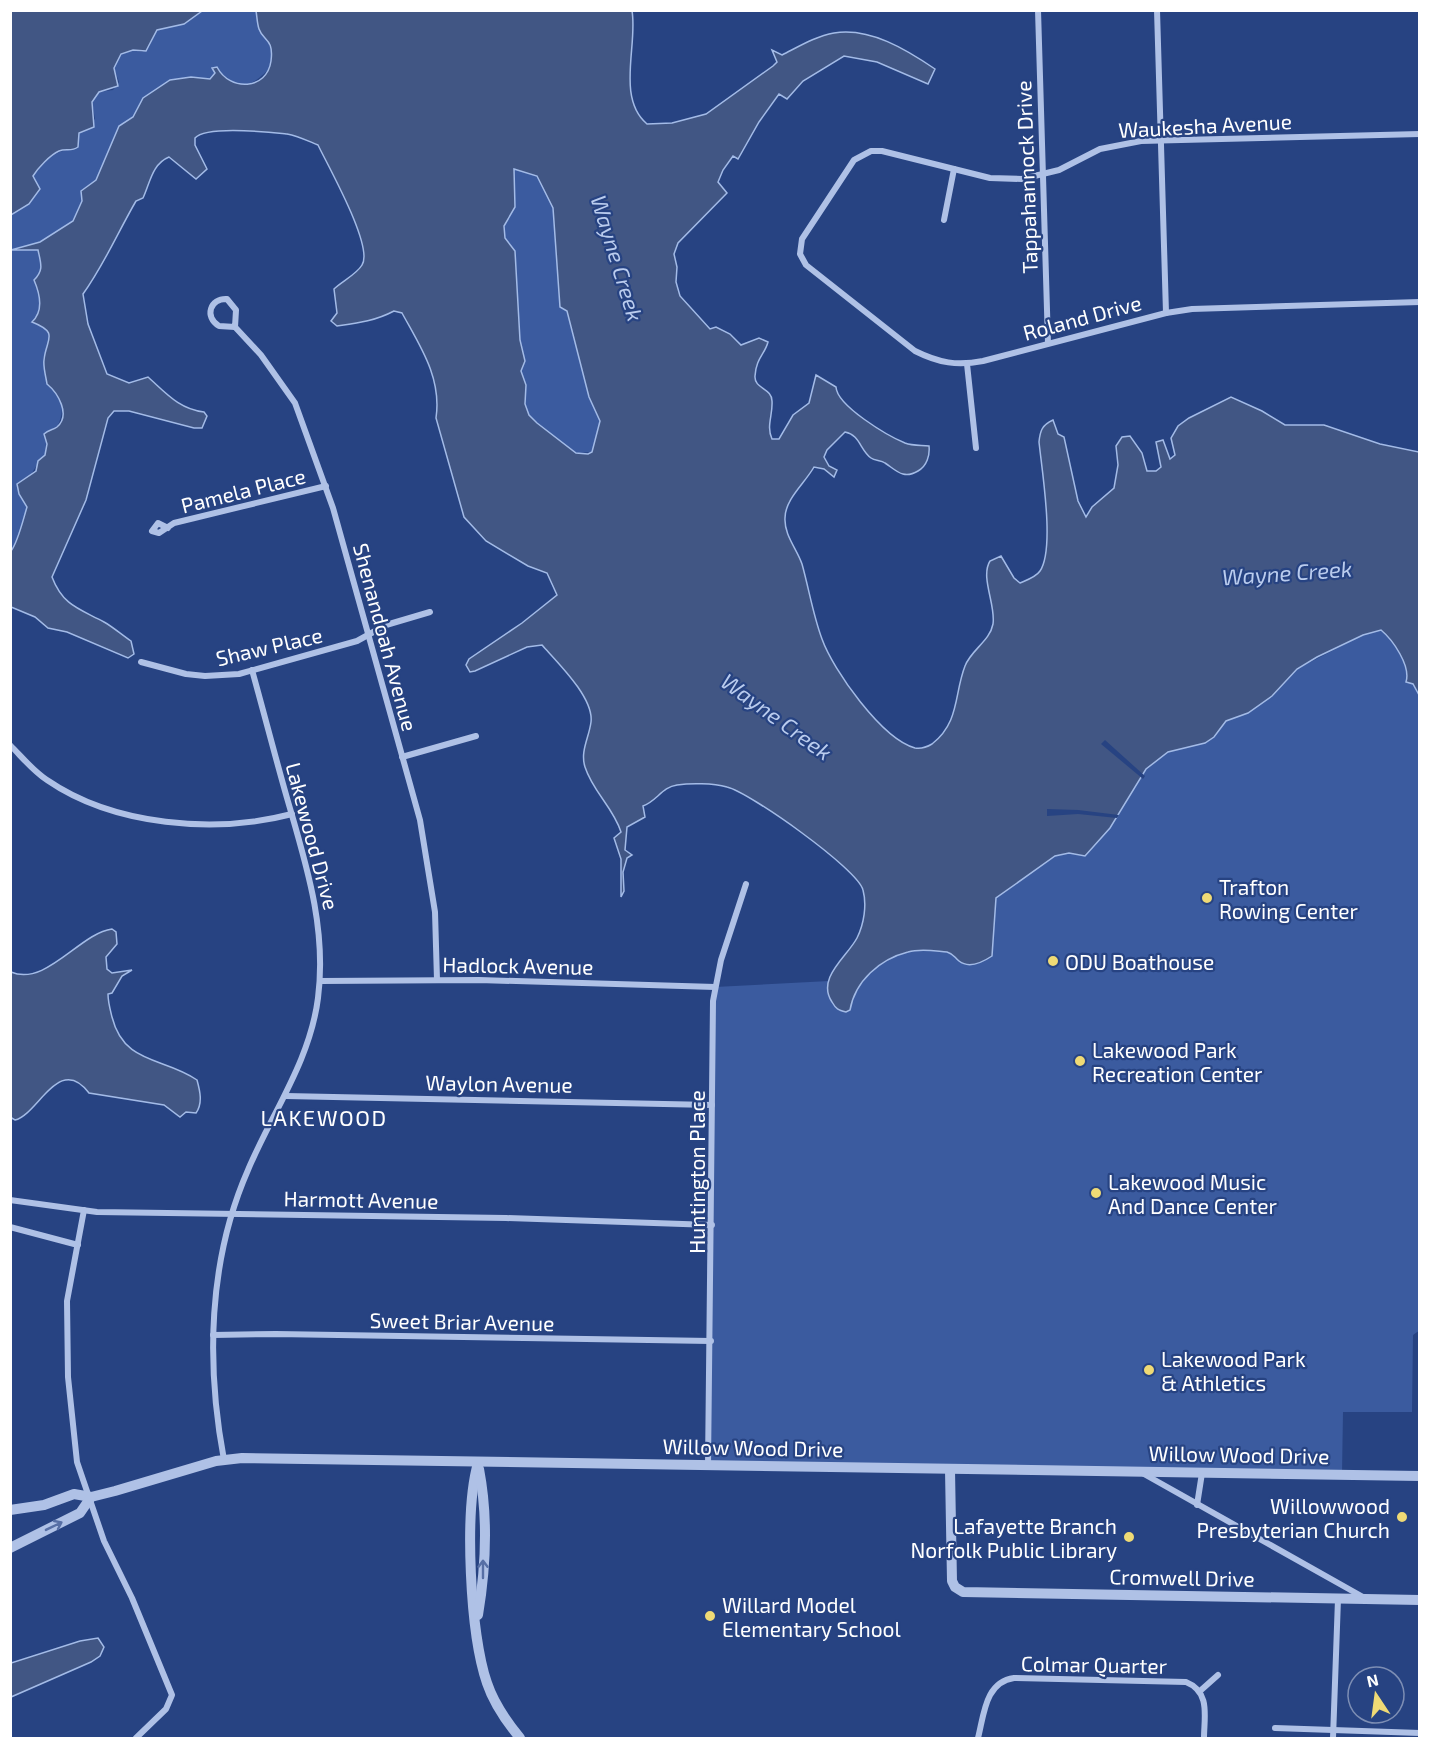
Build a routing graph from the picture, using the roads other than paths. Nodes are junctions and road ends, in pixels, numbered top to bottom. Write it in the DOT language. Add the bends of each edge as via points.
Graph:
graph roads {
  1 [pos="1038,10"];
  2 [pos="1157,10"];
  3 [pos="1419,134"];
  4 [pos="1161,140"];
  5 [pos="954,169"];
  6 [pos="1043,175"];
  7 [pos="944,220"];
  8 [pos="800,246"];
  9 [pos="1419,302"];
  10 [pos="1166,313"];
  11 [pos="235,327"];
  12 [pos="1048,344"];
  13 [pos="967,364"];
  14 [pos="976,448"];
  15 [pos="326,486"];
  16 [pos="168,528"];
  17 [pos="430,612"];
  18 [pos="368,635"];
  19 [pos="141,663"];
  20 [pos="252,670"];
  21 [pos="476,736"];
  22 [pos="10,745"];
  23 [pos="402,757"];
  24 [pos="292,814"];
  25 [pos="746,884"];
  26 [pos="436,980"];
  27 [pos="320,981"];
  28 [pos="715,987"];
  29 [pos="285,1096"];
  30 [pos="712,1105"];
  31 [pos="10,1200"];
  32 [pos="84,1210"];
  33 [pos="232,1213"];
  34 [pos="712,1226"];
  35 [pos="10,1227"];
  36 [pos="78,1245"];
  37 [pos="213,1335"];
  38 [pos="711,1341"];
  39 [pos="224,1460"];
  40 [pos="478,1462"];
  41 [pos="708,1466"];
  42 [pos="950,1470"];
  43 [pos="1141,1472"];
  44 [pos="1202,1473"];
  45 [pos="1419,1476"];
  46 [pos="91,1497"];
  47 [pos="1197,1505"];
  48 [pos="10,1510"];
  49 [pos="10,1548"];
  50 [pos="1338,1599"];
  51 [pos="1366,1599"];
  52 [pos="1419,1600"];
  53 [pos="1218,1675"];
  54 [pos="1200,1691"];
  55 [pos="1275,1728"];
  56 [pos="1419,1733"];
  57 [pos="1334,1735"];
  58 [pos="136,1738"];
  59 [pos="520,1738"];
  60 [pos="978,1738"];
  61 [pos="1204,1738"];
  1 -- 6 [label="street, Tappahannock Drive"];
  2 -- 4 [label="street"];
  3 -- 4 [label="street, Waukesha Avenue"];
  4 -- 6 [label="street, Waukesha Avenue" via="1100,149"];
  4 -- 10 [label="street"];
  5 -- 6 [label="street, Waukesha Avenue" via="1006,180"];
  5 -- 7 [label="street"];
  5 -- 8 [label="street, Waukesha Avenue" via="882,151 860,156 851,164"];
  6 -- 12 [label="street, Tappahannock Drive"];
  8 -- 13 [label="street, Roland Drive" via="806,265 915,351 943,363"];
  9 -- 10 [label="street, Roland Drive"];
  10 -- 12 [label="street, Roland Drive"];
  11 -- 11 [label="street, Shenandoah Avenue" via="234,305 220,299 213,304 209,310 214,323"];
  11 -- 15 [label="street, Shenandoah Avenue" via="261,355 295,403"];
  12 -- 13 [label="street, Roland Drive"];
  13 -- 14 [label="street"];
  15 -- 16 [label="street, Pamela Place" via="174,523"];
  15 -- 18 [label="street, Shenandoah Avenue"];
  17 -- 18 [label="street, Shaw Place" via="386,625"];
  18 -- 20 [label="street, Shaw Place"];
  18 -- 23 [label="street, Shenandoah Avenue"];
  19 -- 20 [label="street, Shaw Place" via="205,676"];
  20 -- 24 [label="street, Lakewood Drive"];
  21 -- 23 [label="street"];
  22 -- 24 [label="street" via="48,781 75,796 153,819 196,825 247,824"];
  23 -- 26 [label="street, Shenandoah Avenue" via="420,820 433,892"];
  24 -- 27 [label="street, Lakewood Drive" via="317,907"];
  25 -- 28 [label="street, Huntington Place"];
  26 -- 27 [label="street, Hadlock Avenue"];
  26 -- 28 [label="street, Hadlock Avenue"];
  27 -- 29 [label="street, Lakewood Drive" via="314,1016"];
  28 -- 30 [label="street, Huntington Place"];
  29 -- 30 [label="street, Waylon Avenue"];
  29 -- 33 [label="street, Lakewood Drive" via="248,1168"];
  30 -- 34 [label="street, Huntington Place"];
  31 -- 32 [label="street, Harmott Avenue"];
  32 -- 33 [label="street, Harmott Avenue"];
  32 -- 36 [label="street"];
  33 -- 34 [label="street, Harmott Avenue"];
  33 -- 37 [label="street, Lakewood Drive" via="218,1273"];
  34 -- 38 [label="street, Huntington Place"];
  35 -- 36 [label="street"];
  36 -- 46 [label="street" via="67,1301 68,1377 77,1462"];
  37 -- 38 [label="street, Sweet Briar Avenue"];
  37 -- 39 [label="street, Lakewood Drive" via="214,1396"];
  38 -- 41 [label="street, Huntington Place"];
  39 -- 40 [label="street, Willow Wood Drive"];
  39 -- 46 [label="street, Willow Wood Drive"];
  40 -- 41 [label="street, Willow Wood Drive"];
  40 -- 59 [label="street" via="485,1513 483,1587 476,1627 487,1683 495,1703"];
  41 -- 42 [label="street, Willow Wood Drive"];
  42 -- 43 [label="street, Willow Wood Drive"];
  42 -- 50 [label="street, Cromwell Drive" via="952,1581 963,1592"];
  43 -- 44 [label="street, Willow Wood Drive"];
  43 -- 47 [label="street"];
  44 -- 45 [label="street, Willow Wood Drive"];
  44 -- 47 [label="street"];
  46 -- 48 [label="street, Willow Wood Drive" via="74,1494 44,1505"];
  49 -- 46 [label="street, one-way" via="80,1514"];
  46 -- 58 [label="street" via="104,1541 172,1695 166,1709"];
  47 -- 51 [label="street"];
  50 -- 51 [label="street, Cromwell Drive"];
  50 -- 57 [label="street"];
  51 -- 52 [label="street, Cromwell Drive"];
  53 -- 54 [label="street"];
  54 -- 60 [label="street, Colmar Quarter" via="1186,1682 1006,1679 989,1694"];
  54 -- 61 [label="street" via="1204,1700"];
  55 -- 57 [label="street"];
  56 -- 57 [label="street"];
}
